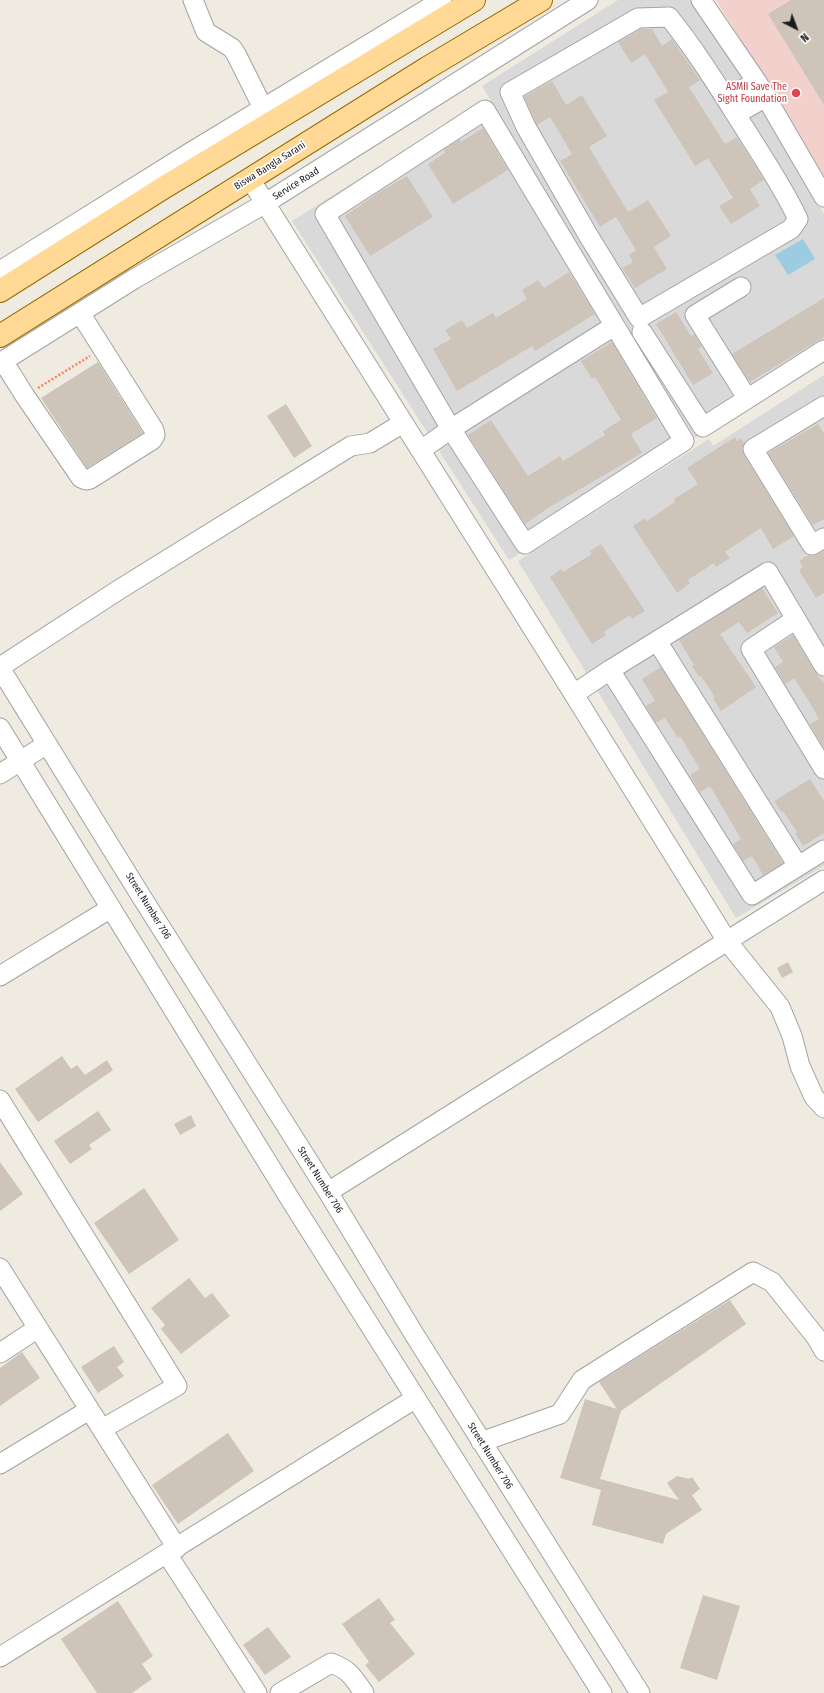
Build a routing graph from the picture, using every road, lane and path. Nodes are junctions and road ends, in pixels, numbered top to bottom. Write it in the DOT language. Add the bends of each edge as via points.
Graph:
graph roads {
  1 [pos="193,0"];
  2 [pos="442,0"];
  3 [pos="474,0"];
  4 [pos="542,0"];
  5 [pos="588,0"];
  6 [pos="701,0"];
  7 [pos="761,89"];
  8 [pos="726,98"];
  9 [pos="263,108"];
  10 [pos="736,114"];
  11 [pos="250,179"];
  12 [pos="824,197"];
  13 [pos="264,204"];
  14 [pos="0,271"];
  15 [pos="741,287"];
  16 [pos="0,290"];
  17 [pos="80,313"];
  18 [pos="614,326"];
  19 [pos="642,332"];
  20 [pos="0,336"];
  21 [pos="102,348"];
  22 [pos="824,350"];
  23 [pos="1,362"];
  24 [pos="25,396"];
  25 [pos="747,398"];
  26 [pos="823,408"];
  27 [pos="404,424"];
  28 [pos="451,429"];
  29 [pos="420,450"];
  30 [pos="824,538"];
  31 [pos="796,619"];
  32 [pos="657,641"];
  33 [pos="824,666"];
  34 [pos="0,667"];
  35 [pos="610,670"];
  36 [pos="574,694"];
  37 [pos="0,728"];
  38 [pos="47,744"];
  39 [pos="21,761"];
  40 [pos="824,769"];
  41 [pos="0,774"];
  42 [pos="824,850"];
  43 [pos="798,866"];
  44 [pos="824,880"];
  45 [pos="111,908"];
  46 [pos="727,941"];
  47 [pos="0,976"];
  48 [pos="0,1100"];
  49 [pos="824,1108"];
  50 [pos="328,1192"];
  51 [pos="0,1268"];
  52 [pos="38,1328"];
  53 [pos="824,1351"];
  54 [pos="0,1353"];
  55 [pos="416,1398"];
  56 [pos="89,1410"];
  57 [pos="102,1429"];
  58 [pos="481,1442"];
  59 [pos="0,1464"];
  60 [pos="172,1551"];
  61 [pos="0,1657"];
  62 [pos="257,1693"];
  63 [pos="280,1693"];
  64 [pos="364,1693"];
  65 [pos="602,1693"];
  66 [pos="640,1693"];
  1 -- 9 [label="street" via="206,32 232,48"];
  2 -- 9 [label="street"];
  3 -- 16 [label="main road"];
  4 -- 11 [label="main road, Biswa Bangla Sarani" via="427,68"];
  5 -- 13 [label="street, Service Road"];
  6 -- 7 [label="street"];
  7 -- 8 [label="street"];
  7 -- 10 [label="street"];
  7 -- 12 [label="street"];
  8 -- 10 [label="street"];
  8 -- 10 [label="street" via="692,45 668,17 638,18 510,92 526,127 639,318 791,229 798,219 788,198"];
  9 -- 14 [label="street"];
  11 -- 13 [label="street"];
  11 -- 20 [label="main road, Biswa Bangla Sarani"];
  13 -- 17 [label="street, Service Road"];
  13 -- 27 [label="street"];
  15 -- 25 [label="street" via="695,315"];
  17 -- 21 [label="street"];
  17 -- 23 [label="street, Service Road"];
  18 -- 28 [label="street"];
  18 -- 28 [label="street" via="684,441 525,544"];
  18 -- 28 [label="street" via="485,110 325,214"];
  19 -- 25 [label="street" via="703,427"];
  21 -- 24 [label="path"];
  21 -- 24 [label="street" via="155,435 152,440 90,479 81,478"];
  22 -- 25 [label="street"];
  23 -- 24 [label="street"];
  26 -- 30 [label="street" via="753,449 812,545"];
  27 -- 29 [label="street"];
  27 -- 34 [label="street" via="370,443 351,446 127,584"];
  28 -- 29 [label="street"];
  29 -- 36 [label="street"];
  31 -- 32 [label="street" via="768,572"];
  31 -- 33 [label="street"];
  31 -- 40 [label="street" via="751,649"];
  32 -- 35 [label="street"];
  32 -- 43 [label="street"];
  34 -- 38 [label="street, Street Number 706"];
  35 -- 36 [label="street"];
  35 -- 43 [label="street" via="752,895"];
  36 -- 46 [label="street"];
  37 -- 39 [label="street"];
  38 -- 39 [label="street"];
  38 -- 50 [label="street, Street Number 706"];
  39 -- 41 [label="street"];
  39 -- 45 [label="street"];
  42 -- 43 [label="street"];
  44 -- 46 [label="street"];
  45 -- 47 [label="street"];
  45 -- 55 [label="street"];
  46 -- 49 [label="street" via="780,1007 792,1036 800,1066 814,1097"];
  46 -- 50 [label="street"];
  48 -- 57 [label="street" via="177,1386"];
  50 -- 58 [label="street, Street Number 706"];
  51 -- 52 [label="street"];
  52 -- 54 [label="street"];
  52 -- 56 [label="street"];
  53 -- 58 [label="street" via="816,1337 772,1282 752,1272 582,1380 560,1414"];
  55 -- 60 [label="street"];
  55 -- 65 [label="street"];
  56 -- 57 [label="street"];
  56 -- 59 [label="street"];
  57 -- 60 [label="street"];
  58 -- 66 [label="street, Street Number 706"];
  60 -- 61 [label="street"];
  60 -- 62 [label="street"];
  63 -- 64 [label="street" via="331,1663 345,1668"];
}
